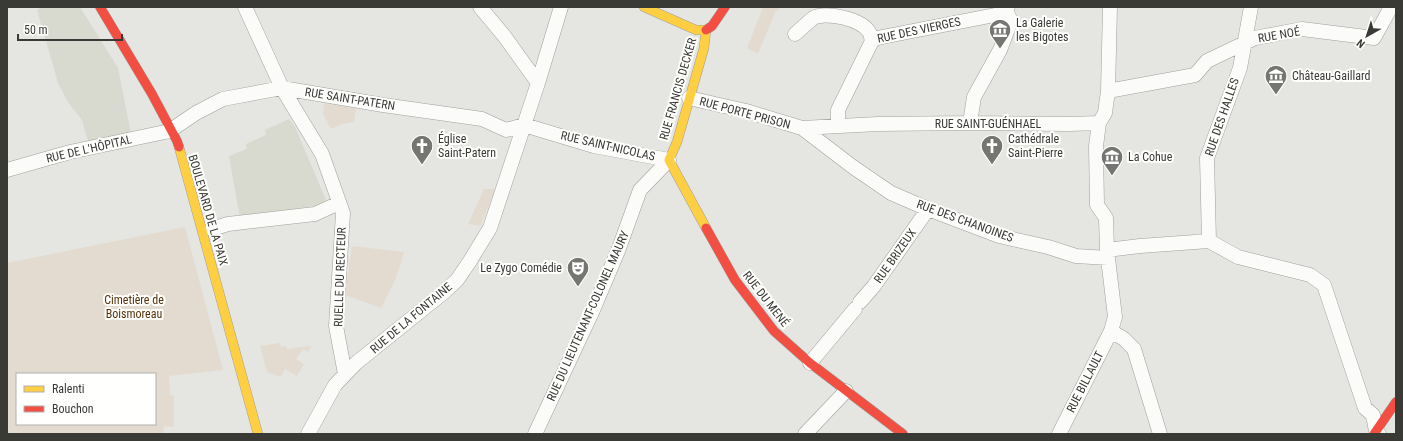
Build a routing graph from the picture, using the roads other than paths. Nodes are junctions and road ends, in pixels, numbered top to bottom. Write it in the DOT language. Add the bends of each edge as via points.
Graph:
graph roads {
  1 [pos="100,7"];
  2 [pos="245,7"];
  3 [pos="480,7"];
  4 [pos="561,7"];
  5 [pos="644,7"];
  6 [pos="725,7"];
  7 [pos="1110,7"];
  8 [pos="1251,7"];
  9 [pos="1391,7"];
  10 [pos="1007,8"];
  11 [pos="706,30"];
  12 [pos="795,34"];
  13 [pos="872,41"];
  14 [pos="1244,43"];
  15 [pos="538,83"];
  16 [pos="282,88"];
  17 [pos="1108,90"];
  18 [pos="689,98"];
  19 [pos="1102,118"];
  20 [pos="970,123"];
  21 [pos="179,125"];
  22 [pos="524,125"];
  23 [pos="838,126"];
  24 [pos="802,128"];
  25 [pos="669,160"];
  26 [pos="7,170"];
  27 [pos="340,203"];
  28 [pos="928,209"];
  29 [pos="212,229"];
  30 [pos="1209,241"];
  31 [pos="1108,254"];
  32 [pos="1111,331"];
  33 [pos="810,363"];
  34 [pos="345,374"];
  35 [pos="846,391"];
  36 [pos="1395,406"];
  37 [pos="1376,433"];
  38 [pos="258,434"];
  39 [pos="308,434"];
  40 [pos="535,434"];
  41 [pos="805,434"];
  42 [pos="903,434"];
  43 [pos="1059,434"];
  44 [pos="1160,434"];
  1 -- 21 [label="street, BOULEVARD DE LA PAIX" via="152,94"];
  2 -- 16 [label="street, RUELLE DU RECTEUR"];
  3 -- 15 [label="street"];
  4 -- 15 [label="street, RUE DE LA FONTAINE"];
  5 -- 11 [label="street" via="696,30"];
  6 -- 11 [label="street, RUE FRANCIS DECKER" via="712,26"];
  7 -- 17 [label="street"];
  8 -- 14 [label="street, RUE DES HALLES"];
  9 -- 14 [label="street, RUE NOÉ" via="1374,38 1302,29 1256,38"];
  10 -- 13 [label="street, RUE DES VIERGES" via="1000,14"];
  10 -- 20 [label="street" via="1011,21 1000,50 974,97"];
  11 -- 18 [label="street, RUE FRANCIS DECKER" via="704,48"];
  12 -- 13 [label="street" via="813,18 824,16 855,20 869,30"];
  13 -- 23 [label="street, RUE DES VIERGES" via="838,110"];
  14 -- 17 [label="street" via="1207,60 1195,75"];
  14 -- 30 [label="street, RUE DES HALLES" via="1240,66 1207,158"];
  15 -- 22 [label="street, RUE DE LA FONTAINE"];
  16 -- 21 [label="street, RUE SAINT-PATERN" via="223,98"];
  16 -- 22 [label="street, RUE SAINT-PATERN" via="482,119 506,130"];
  16 -- 27 [label="street, RUELLE DU RECTEUR" via="322,154"];
  17 -- 19 [label="street"];
  18 -- 24 [label="street, RUE PORTE PRISON"];
  18 -- 25 [label="street, RUE FRANCIS DECKER" via="677,142"];
  19 -- 20 [label="street, RUE SAINT-GUÉNHAEL" via="1069,124"];
  19 -- 31 [label="street, RUE BILLAULT" via="1096,146 1097,205 1106,218"];
  20 -- 23 [label="street, RUE SAINT-GUÉNHAEL"];
  21 -- 26 [label="street, RUE DE L'HÔPITAL"];
  21 -- 38 [label="street, BOULEVARD DE LA PAIX" via="177,142"];
  22 -- 25 [label="street, RUE SAINT-NICOLAS" via="594,146"];
  22 -- 34 [label="street, RUE DE LA FONTAINE" via="490,228 457,280"];
  23 -- 24 [label="street, RUE SAINT-GUÉNHAEL"];
  24 -- 28 [label="street, RUE DES CHANOINES" via="891,193"];
  25 -- 33 [label="street, RUE DU MENÉ" via="735,280 774,331"];
  25 -- 40 [label="street, RUE DU LIEUTENANT-COLONEL MAURY" via="640,190 593,310"];
  27 -- 29 [label="street" via="315,214 228,224"];
  27 -- 34 [label="street, RUELLE DU RECTEUR" via="343,213 336,326"];
  28 -- 31 [label="street, RUE DES CHANOINES" via="1000,236 1048,246 1076,256"];
  28 -- 33 [label="street, RUE BRIZEUX" via="874,286"];
  30 -- 31 [label="street, RUE DES CHANOINES" via="1140,246"];
  30 -- 37 [label="street" via="1238,257 1310,275 1324,285 1365,408 1374,415"];
  31 -- 32 [label="street, RUE BILLAULT" via="1115,317"];
  32 -- 43 [label="street, RUE BILLAULT"];
  32 -- 44 [label="street" via="1134,349"];
  33 -- 35 [label="street, RUE DU MENÉ"];
  34 -- 39 [label="street, RUE DE LA FONTAINE" via="335,385"];
  35 -- 41 [label="street"];
  35 -- 42 [label="street, RUE DU MENÉ"];
  36 -- 37 [label="street"];
}
